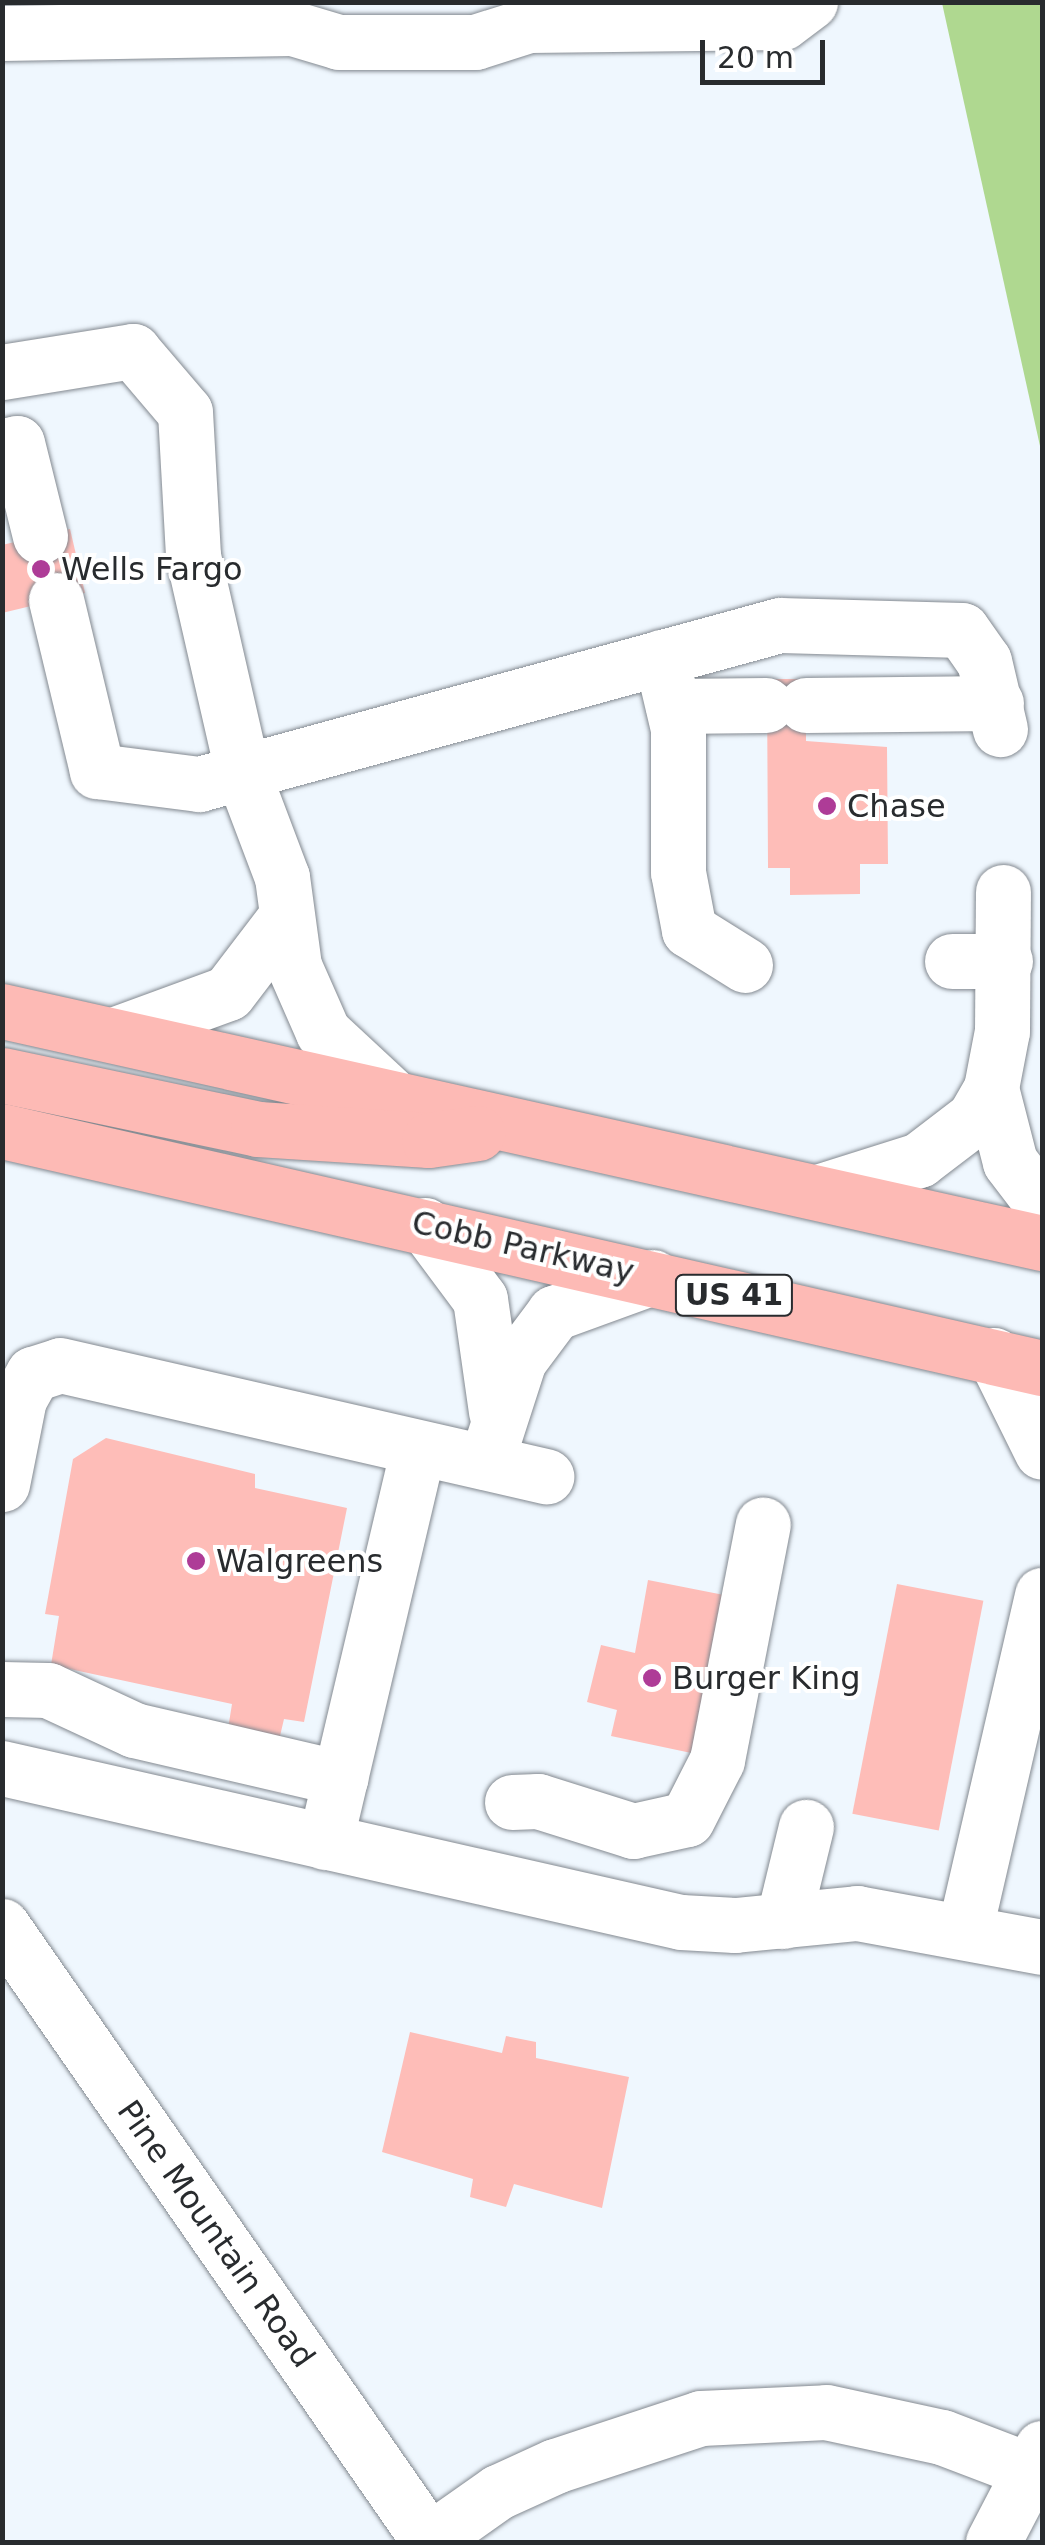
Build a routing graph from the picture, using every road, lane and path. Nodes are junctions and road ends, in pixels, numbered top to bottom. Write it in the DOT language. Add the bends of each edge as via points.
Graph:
graph roads {
  1 [pos="810,2"];
  2 [pos="2,33"];
  3 [pos="2,372"];
  4 [pos="2,446"];
  5 [pos="40,536"];
  6 [pos="56,600"];
  7 [pos="667,682"];
  8 [pos="243,774"];
  9 [pos="1003,892"];
  10 [pos="286,917"];
  11 [pos="745,965"];
  12 [pos="2,1011"];
  13 [pos="113,1035"];
  14 [pos="2,1075"];
  15 [pos="991,1088"];
  16 [pos="393,1097"];
  17 [pos="514,1124"];
  18 [pos="2,1131"];
  19 [pos="821,1192"];
  20 [pos="1042,1204"];
  21 [pos="425,1225"];
  22 [pos="1042,1244"];
  23 [pos="653,1276"];
  24 [pos="1018,1362"];
  25 [pos="491,1439"];
  26 [pos="418,1448"];
  27 [pos="1042,1452"];
  28 [pos="546,1476"];
  29 [pos="2,1484"];
  30 [pos="763,1524"];
  31 [pos="1042,1596"];
  32 [pos="2,1689"];
  33 [pos="2,1768"];
  34 [pos="341,1778"];
  35 [pos="806,1827"];
  36 [pos="325,1842"];
  37 [pos="513,1884"];
  38 [pos="783,1921"];
  39 [pos="2,1926"];
  40 [pos="966,1929"];
  41 [pos="1042,1947"];
  42 [pos="1034,2459"];
  43 [pos="428,2542"];
  44 [pos="993,2542"];
  1 -- 2 [label="street" via="782,22 528,26 475,42 340,42 292,28"];
  3 -- 8 [label="street" via="134,351 185,412 193,556"];
  4 -- 5 [label="street" via="17,442"];
  6 -- 8 [label="street" via="97,771 199,784"];
  7 -- 7 [label="street" via="780,626 962,630 984,661 998,716 786,705"];
  7 -- 8 [label="street"];
  7 -- 11 [label="street" via="678,872 689,930"];
  8 -- 10 [label="street" via="282,877"];
  9 -- 15 [label="street" via="979,961"];
  10 -- 13 [label="street" via="228,993"];
  10 -- 16 [label="street" via="294,966 323,1032"];
  12 -- 13 [label="main road"];
  13 -- 16 [label="main road"];
  14 -- 17 [label="main road" via="302,1134 429,1140"];
  15 -- 19 [label="street" via="949,1144"];
  15 -- 20 [label="street" via="1010,1162"];
  16 -- 17 [label="main road"];
  17 -- 19 [label="main road"];
  18 -- 21 [label="main road, Cobb Parkway / US 41"];
  19 -- 22 [label="main road"];
  21 -- 23 [label="main road, Cobb Parkway / US 41"];
  21 -- 25 [label="street" via="480,1299"];
  23 -- 24 [label="main road, Cobb Parkway / US 41"];
  23 -- 25 [label="street" via="554,1313 519,1360"];
  24 -- 27 [label="street"];
  25 -- 26 [label="street"];
  25 -- 28 [label="street"];
  26 -- 29 [label="street" via="60,1365 33,1374 19,1398"];
  26 -- 34 [label="street"];
  30 -- 37 [label="street" via="718,1760 686,1818 633,1831 497,1790"];
  31 -- 40 [label="street"];
  32 -- 34 [label="street" via="48,1690 134,1730"];
  33 -- 36 [label="street"];
  34 -- 36 [label="street"];
  35 -- 38 [label="street"];
  36 -- 37 [label="street"];
  37 -- 38 [label="street" via="681,1922"];
  38 -- 40 [label="street" via="857,1913"];
  39 -- 43 [label="street, Pine Mountain Road"];
  40 -- 41 [label="street"];
  42 -- 43 [label="street" via="826,2412 701,2418 555,2466 498,2492"];
  42 -- 44 [label="street"];
}
